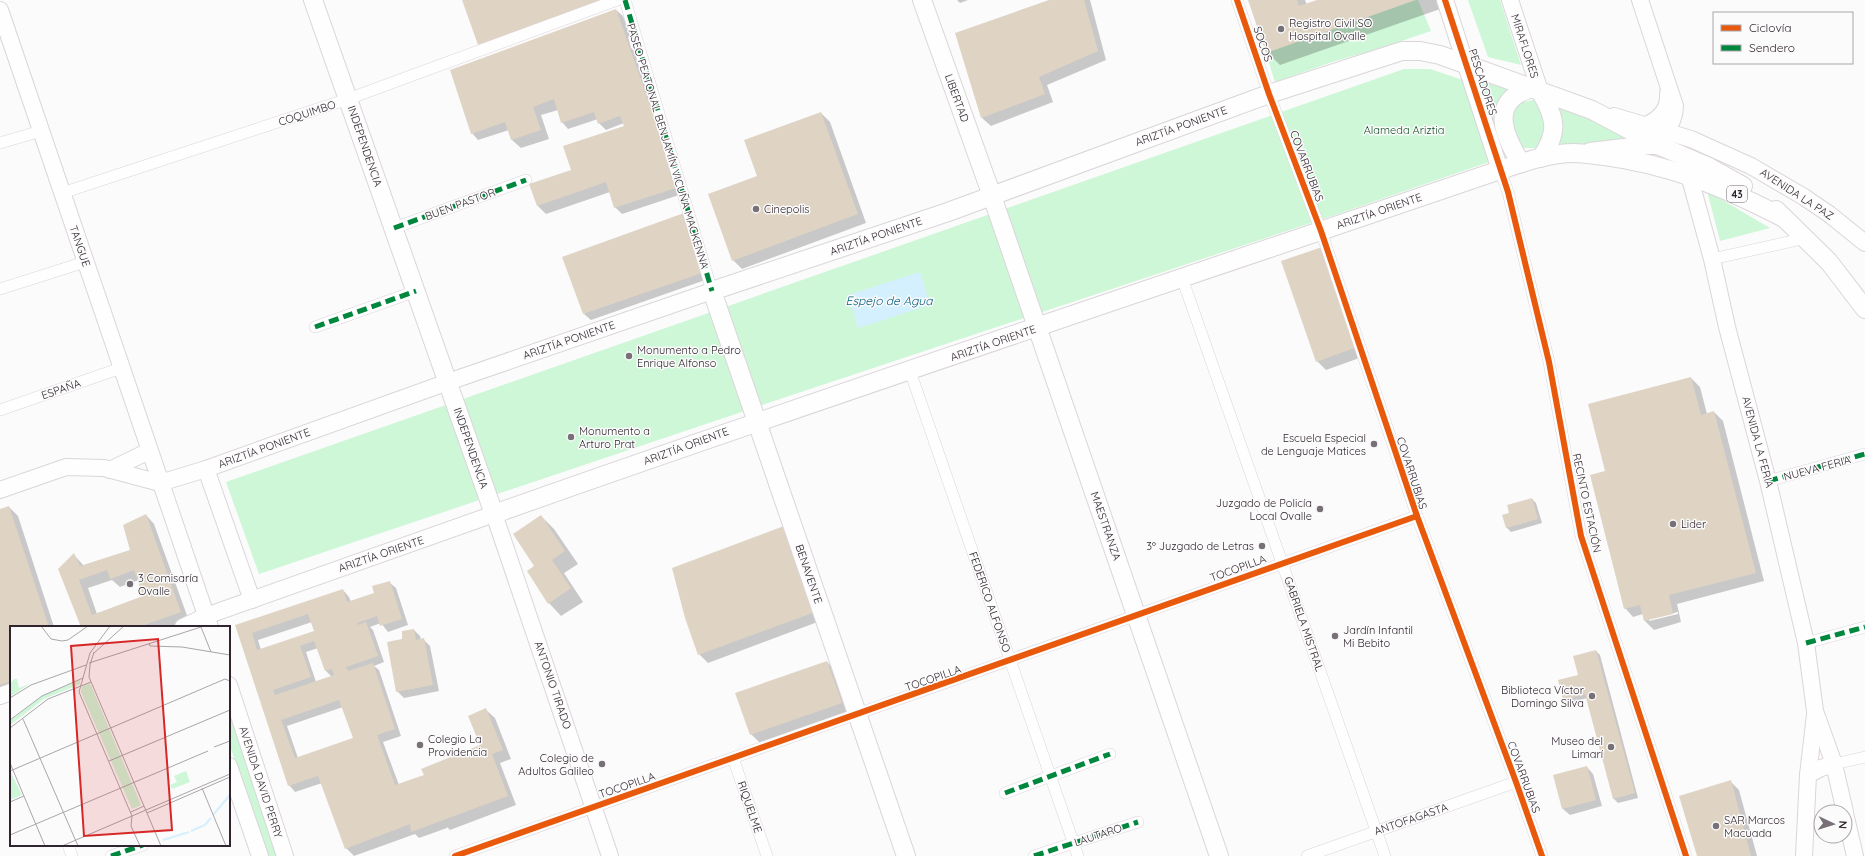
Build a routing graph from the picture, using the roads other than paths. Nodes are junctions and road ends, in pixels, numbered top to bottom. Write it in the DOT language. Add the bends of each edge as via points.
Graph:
graph roads {
  1 [pos="313,0"];
  2 [pos="616,0"];
  3 [pos="625,0"];
  4 [pos="922,0"];
  5 [pos="1237,0"];
  6 [pos="1445,0"];
  7 [pos="1510,0"];
  8 [pos="1640,0"];
  9 [pos="0,10"];
  10 [pos="1466,65"];
  11 [pos="1668,86"];
  12 [pos="1536,90"];
  13 [pos="1269,94"];
  14 [pos="348,99"];
  15 [pos="1675,106"];
  16 [pos="1592,110"];
  17 [pos="1646,126"];
  18 [pos="41,132"];
  19 [pos="1691,139"];
  20 [pos="0,143"];
  21 [pos="1667,143"];
  22 [pos="1574,153"];
  23 [pos="1723,154"];
  24 [pos="1542,158"];
  25 [pos="1521,164"];
  26 [pos="1500,170"];
  27 [pos="1689,175"];
  28 [pos="526,180"];
  29 [pos="62,193"];
  30 [pos="992,196"];
  31 [pos="1784,218"];
  32 [pos="394,228"];
  33 [pos="1321,231"];
  34 [pos="1806,238"];
  35 [pos="1865,243"];
  36 [pos="1712,259"];
  37 [pos="86,262"];
  38 [pos="1182,278"];
  39 [pos="0,289"];
  40 [pos="712,291"];
  41 [pos="416,292"];
  42 [pos="1865,309"];
  43 [pos="315,327"];
  44 [pos="1038,328"];
  45 [pos="121,368"];
  46 [pos="910,371"];
  47 [pos="448,382"];
  48 [pos="0,410"];
  49 [pos="757,421"];
  50 [pos="149,451"];
  51 [pos="1865,454"];
  52 [pos="206,469"];
  53 [pos="110,470"];
  54 [pos="1768,481"];
  55 [pos="160,483"];
  56 [pos="0,490"];
  57 [pos="494,514"];
  58 [pos="1416,516"];
  59 [pos="1282,563"];
  60 [pos="252,600"];
  61 [pos="1136,615"];
  62 [pos="208,622"];
  63 [pos="188,626"];
  64 [pos="1865,627"];
  65 [pos="1806,643"];
  66 [pos="1010,661"];
  67 [pos="230,689"];
  68 [pos="10,692"];
  69 [pos="0,696"];
  70 [pos="1815,711"];
  71 [pos="858,714"];
  72 [pos="1110,754"];
  73 [pos="1865,757"];
  74 [pos="733,758"];
  75 [pos="1834,764"];
  76 [pos="230,769"];
  77 [pos="1808,775"];
  78 [pos="1050,776"];
  79 [pos="1516,782"];
  80 [pos="1005,793"];
  81 [pos="1843,804"];
  82 [pos="594,807"];
  83 [pos="1138,822"];
  84 [pos="1377,831"];
  85 [pos="1073,843"];
  86 [pos="1852,844"];
  87 [pos="68,846"];
  88 [pos="140,846"];
  89 [pos="72,856"];
  90 [pos="111,856"];
  91 [pos="260,856"];
  92 [pos="286,856"];
  93 [pos="455,856"];
  94 [pos="610,856"];
  95 [pos="767,856"];
  96 [pos="906,856"];
  97 [pos="1034,856"];
  98 [pos="1078,856"];
  99 [pos="1219,856"];
  100 [pos="1307,856"];
  101 [pos="1385,856"];
  102 [pos="1542,856"];
  103 [pos="1686,856"];
  104 [pos="1804,856"];
  105 [pos="1855,856"];
  1 -- 14 [label="main road, INDEPENDENCIA"];
  2 -- 14 [label="street, COQUIMBO"];
  3 -- 40 [label="street, PASEO PEATONAL BENJAMÍN VICUÑA MACKENNA"];
  4 -- 30 [label="main road, LIBERTAD"];
  5 -- 13 [label="street, SOCOS"];
  6 -- 10 [label="main road, PESCADORES"];
  7 -- 12 [label="main road, MIRAFLORES"];
  8 -- 11 [label="main road"];
  9 -- 18 [label="main road, TANGUE"];
  10 -- 12 [label="main road, ARIZTÍA PONIENTE"];
  10 -- 13 [label="main road, ARIZTÍA PONIENTE" via="1430,52 1402,51"];
  10 -- 26 [label="main road, PESCADORES"];
  11 -- 15 [label="main road"];
  11 -- 17 [label="main road" via="1669,99 1665,112"];
  12 -- 16 [label="main road, ARIZTÍA PONIENTE"];
  12 -- 24 [label="main road" via="1547,102 1554,128 1551,143"];
  12 -- 25 [label="main road" via="1517,94 1511,99 1504,114 1503,123 1509,143"];
  13 -- 30 [label="main road, ARIZTÍA PONIENTE"];
  13 -- 33 [label="street, COVARRUBIAS"];
  14 -- 29 [label="street, COQUIMBO"];
  14 -- 32 [label="main road, INDEPENDENCIA"];
  15 -- 19 [label="main road"];
  15 -- 21 [label="main road"];
  16 -- 17 [label="main road, AVENIDA LA PAZ"];
  16 -- 21 [label="main road, ARIZTÍA PONIENTE"];
  17 -- 21 [label="main road, AVENIDA LA PAZ"];
  18 -- 20 [label="street"];
  18 -- 29 [label="main road, TANGUE"];
  19 -- 21 [label="main road, AVENIDA LA PAZ"];
  19 -- 23 [label="main road, AVENIDA LA PAZ"];
  21 -- 22 [label="main road, AVENIDA LA PAZ"];
  21 -- 23 [label="main road, AVENIDA LA PAZ"];
  21 -- 27 [label="main road" via="1684,164"];
  21 -- 31 [label="main road, ARIZTÍA PONIENTE" via="1744,187 1768,203"];
  22 -- 24 [label="main road, ARIZTÍA ORIENTE"];
  22 -- 27 [label="main road, ARIZTÍA ORIENTE" via="1642,162"];
  23 -- 35 [label="main road, AVENIDA LA PAZ" via="1785,185 1829,214"];
  24 -- 25 [label="main road, ARIZTÍA ORIENTE"];
  25 -- 26 [label="main road, ARIZTÍA ORIENTE"];
  26 -- 33 [label="main road, ARIZTÍA ORIENTE"];
  26 -- 103 [label="street, RECINTO ESTACIÓN" via="1508,192 1549,362 1581,536"];
  27 -- 31 [label="main road, ARIZTÍA ORIENTE / 43"];
  27 -- 36 [label="main road, AVENIDA LA FERIA"];
  28 -- 32 [label="street, BUEN PASTOR"];
  29 -- 37 [label="main road, TANGUE"];
  30 -- 40 [label="main road, ARIZTÍA PONIENTE"];
  30 -- 44 [label="main road, MAESTRANZA"];
  31 -- 34 [label="main road, 43"];
  32 -- 41 [label="main road, INDEPENDENCIA"];
  33 -- 38 [label="main road, ARIZTÍA ORIENTE"];
  33 -- 58 [label="street, COVARRUBIAS"];
  34 -- 36 [label="street"];
  34 -- 42 [label="main road, 43" via="1846,283"];
  36 -- 54 [label="main road, AVENIDA LA FERIA" via="1727,327"];
  37 -- 39 [label="street"];
  37 -- 45 [label="main road, TANGUE"];
  38 -- 44 [label="main road, ARIZTÍA ORIENTE"];
  38 -- 59 [label="street, GABRIELA MISTRAL"];
  40 -- 47 [label="main road, ARIZTÍA PONIENTE"];
  40 -- 49 [label="main road, BENAVENTE"];
  41 -- 43 [label="street"];
  41 -- 47 [label="main road, INDEPENDENCIA"];
  44 -- 46 [label="main road, ARIZTÍA ORIENTE"];
  44 -- 61 [label="main road, MAESTRANZA"];
  45 -- 48 [label="street, ESPAÑA"];
  45 -- 50 [label="main road, TANGUE"];
  46 -- 49 [label="main road, ARIZTÍA ORIENTE"];
  46 -- 66 [label="street, FEDERICO ALFONSO"];
  47 -- 52 [label="main road, ARIZTÍA PONIENTE"];
  47 -- 57 [label="main road, INDEPENDENCIA"];
  49 -- 57 [label="main road, ARIZTÍA ORIENTE"];
  49 -- 71 [label="main road, BENAVENTE"];
  50 -- 53 [label="main road"];
  50 -- 55 [label="main road, TANGUE"];
  51 -- 54 [label="street, NUEVA FERIA"];
  52 -- 55 [label="main road, ARIZTÍA PONIENTE"];
  52 -- 60 [label="main road"];
  53 -- 55 [label="main road"];
  53 -- 56 [label="main road" via="66,467"];
  54 -- 65 [label="main road, AVENIDA LA FERIA"];
  55 -- 62 [label="main road"];
  57 -- 60 [label="main road, ARIZTÍA ORIENTE"];
  57 -- 82 [label="main road, ANTONIO TIRADO"];
  58 -- 59 [label="street, TOCOPILLA"];
  58 -- 79 [label="street, COVARRUBIAS"];
  59 -- 61 [label="street, TOCOPILLA"];
  59 -- 84 [label="street, GABRIELA MISTRAL"];
  60 -- 62 [label="main road, ARIZTÍA ORIENTE"];
  61 -- 66 [label="street, TOCOPILLA"];
  61 -- 99 [label="main road, MAESTRANZA"];
  62 -- 63 [label="main road, ARIZTÍA ORIENTE"];
  64 -- 65 [label="street"];
  65 -- 70 [label="main road, AVENIDA LA FERIA"];
  66 -- 71 [label="street, TOCOPILLA"];
  66 -- 78 [label="street, FEDERICO ALFONSO"];
  67 -- 92 [label="main road, AVENIDA DAVID PERRY"];
  68 -- 69 [label="main road"];
  70 -- 75 [label="main road, AVENIDA LA FERIA"];
  70 -- 77 [label="main road, AVENIDA LA FERIA"];
  71 -- 74 [label="street, TOCOPILLA"];
  71 -- 96 [label="main road, BENAVENTE"];
  72 -- 78 [label="street"];
  73 -- 75 [label="street"];
  74 -- 82 [label="street, TOCOPILLA"];
  74 -- 95 [label="street, RIQUELME"];
  75 -- 77 [label="main road"];
  75 -- 81 [label="main road, AVENIDA LA FERIA"];
  76 -- 91 [label="main road"];
  77 -- 104 [label="main road, AVENIDA LA FERIA"];
  78 -- 80 [label="street"];
  78 -- 85 [label="street, FEDERICO ALFONSO"];
  79 -- 84 [label="street, ANTOFAGASTA"];
  79 -- 102 [label="street, COVARRUBIAS"];
  82 -- 93 [label="street, TOCOPILLA"];
  82 -- 94 [label="main road, ANTONIO TIRADO"];
  83 -- 85 [label="street, LAUTARO"];
  84 -- 100 [label="street, ANTOFAGASTA"];
  84 -- 101 [label="street, GABRIELA MISTRAL"];
  85 -- 97 [label="street, LAUTARO"];
  85 -- 98 [label="street, FEDERICO ALFONSO"];
  86 -- 105 [label="main road, AVENIDA LA FERIA"];
  87 -- 89 [label="street"];
  88 -- 90 [label="street"];
}
